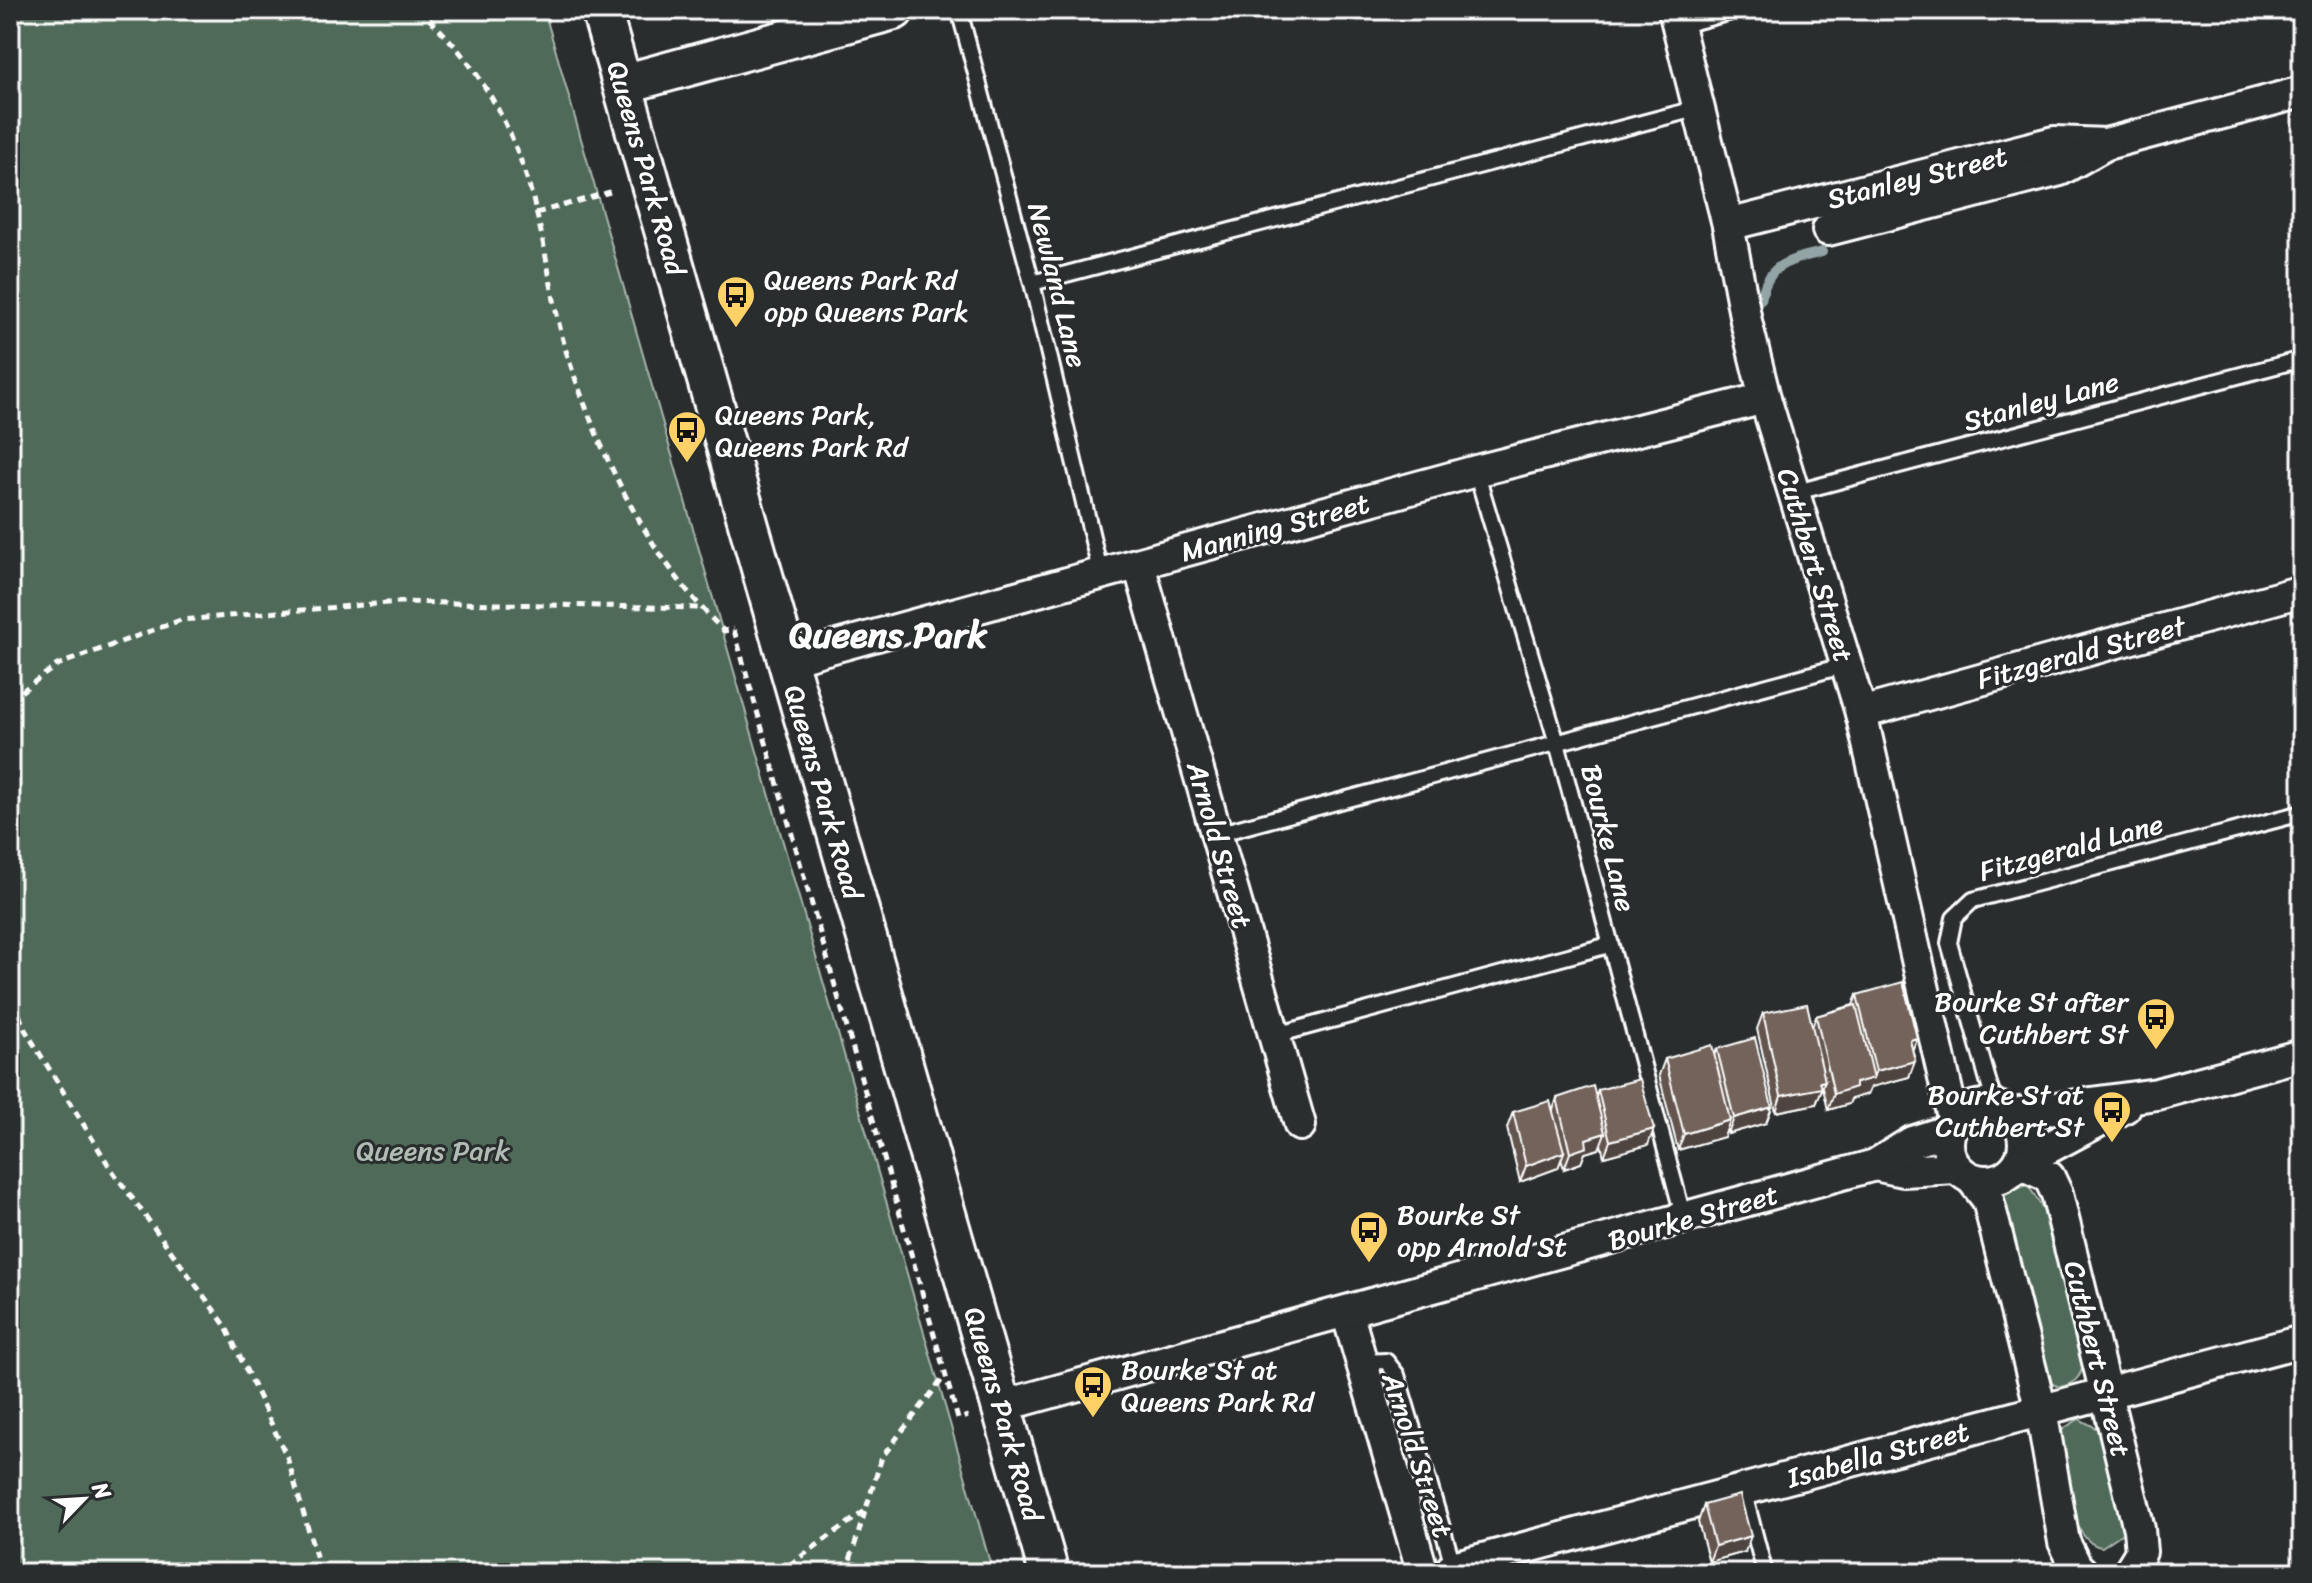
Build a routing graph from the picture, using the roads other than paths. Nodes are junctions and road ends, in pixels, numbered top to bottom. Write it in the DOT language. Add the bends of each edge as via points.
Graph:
graph roads {
  1 [pos="601,10"];
  2 [pos="894,10"];
  3 [pos="959,10"];
  4 [pos="1739,10"];
  5 [pos="1676,18"];
  6 [pos="623,84"];
  7 [pos="2302,92"];
  8 [pos="1699,108"];
  9 [pos="2106,144"];
  10 [pos="1728,225"];
  11 [pos="1828,230"];
  12 [pos="1032,283"];
  13 [pos="2302,359"];
  14 [pos="1765,398"];
  15 [pos="1476,471"];
  16 [pos="1793,493"];
  17 [pos="1139,565"];
  18 [pos="1101,575"];
  19 [pos="2302,591"];
  20 [pos="786,660"];
  21 [pos="1846,665"];
  22 [pos="1861,713"];
  23 [pos="1557,743"];
  24 [pos="2302,813"];
  25 [pos="1217,834"];
  26 [pos="1609,945"];
  27 [pos="1276,1035"];
  28 [pos="2302,1055"];
  29 [pos="2157,1094"];
  30 [pos="2004,1109"];
  31 [pos="1300,1125"];
  32 [pos="1952,1126"];
  33 [pos="2021,1160"];
  34 [pos="1875,1165"];
  35 [pos="1964,1173"];
  36 [pos="1684,1220"];
  37 [pos="1347,1312"];
  38 [pos="2302,1341"];
  39 [pos="1363,1362"];
  40 [pos="2107,1393"];
  41 [pos="1002,1406"];
  42 [pos="2041,1410"];
  43 [pos="1743,1490"];
  44 [pos="1454,1570"];
  45 [pos="1049,1573"];
  46 [pos="1423,1573"];
  47 [pos="1765,1573"];
  48 [pos="2083,1573"];
  49 [pos="2128,1573"];
  1 -- 6 [label="street, Queens Park Road"];
  2 -- 6 [label="street"];
  3 -- 12 [label="lane, Newland Lane"];
  4 -- 5 [label="lane"];
  5 -- 8 [label="street, Cuthbert Street"];
  6 -- 20 [label="street, Queens Park Road"];
  7 -- 9 [label="street, Stanley Street"];
  8 -- 10 [label="street, Cuthbert Street"];
  8 -- 12 [label="lane"];
  9 -- 10 [label="street, Stanley Street" via="2054,142"];
  9 -- 11 [label="street, Stanley Street" via="2060,170"];
  10 -- 14 [label="street, Cuthbert Street"];
  12 -- 18 [label="lane, Newland Lane"];
  13 -- 16 [label="lane, Stanley Lane"];
  14 -- 15 [label="street, Manning Street"];
  14 -- 16 [label="street, Cuthbert Street"];
  15 -- 17 [label="street, Manning Street"];
  15 -- 23 [label="lane, Bourke Lane"];
  16 -- 21 [label="street, Cuthbert Street"];
  17 -- 18 [label="street, Manning Street"];
  17 -- 25 [label="street, Arnold Street"];
  18 -- 20 [label="street, Manning Street"];
  19 -- 22 [label="street, Fitzgerald Street"];
  20 -- 41 [label="street, Queens Park Road"];
  21 -- 22 [label="street, Cuthbert Street"];
  21 -- 23 [label="lane"];
  22 -- 32 [label="street, Cuthbert Street"];
  23 -- 25 [label="lane"];
  23 -- 26 [label="lane, Bourke Lane"];
  24 -- 30 [label="lane, Fitzgerald Lane" via="1973,900 1954,918 1949,943"];
  25 -- 27 [label="street, Arnold Street"];
  26 -- 27 [label="lane"];
  26 -- 36 [label="lane, Bourke Lane"];
  27 -- 31 [label="street, Arnold Street"];
  28 -- 29 [label="street"];
  29 -- 30 [label="street"];
  29 -- 33 [label="street"];
  30 -- 32 [label="street" via="1972,1107"];
  30 -- 33 [label="street" via="2024,1134"];
  32 -- 34 [label="street, Bourke Street"];
  32 -- 35 [label="street" via="1949,1153"];
  33 -- 35 [label="street" via="1994,1181"];
  33 -- 40 [label="street, Cuthbert Street" via="2049,1177 2057,1194"];
  34 -- 35 [label="street, Bourke Street"];
  34 -- 36 [label="street, Bourke Street"];
  35 -- 42 [label="street" via="1988,1200"];
  36 -- 37 [label="street, Bourke Street"];
  37 -- 39 [label="street, Arnold Street"];
  37 -- 41 [label="street, Bourke Street"];
  38 -- 40 [label="street, Isabella Street"];
  39 -- 44 [label="lane, Arnold Street" via="1386,1361 1397,1375"];
  39 -- 46 [label="street, Arnold Street"];
  40 -- 42 [label="street, Isabella Street"];
  40 -- 49 [label="street, Cuthbert Street" via="2139,1529 2141,1552"];
  41 -- 45 [label="street, Queens Park Road"];
  42 -- 43 [label="street, Isabella Street"];
  42 -- 48 [label="street" via="2064,1542"];
  43 -- 44 [label="street, Isabella Street"];
  43 -- 47 [label="lane"];
}
